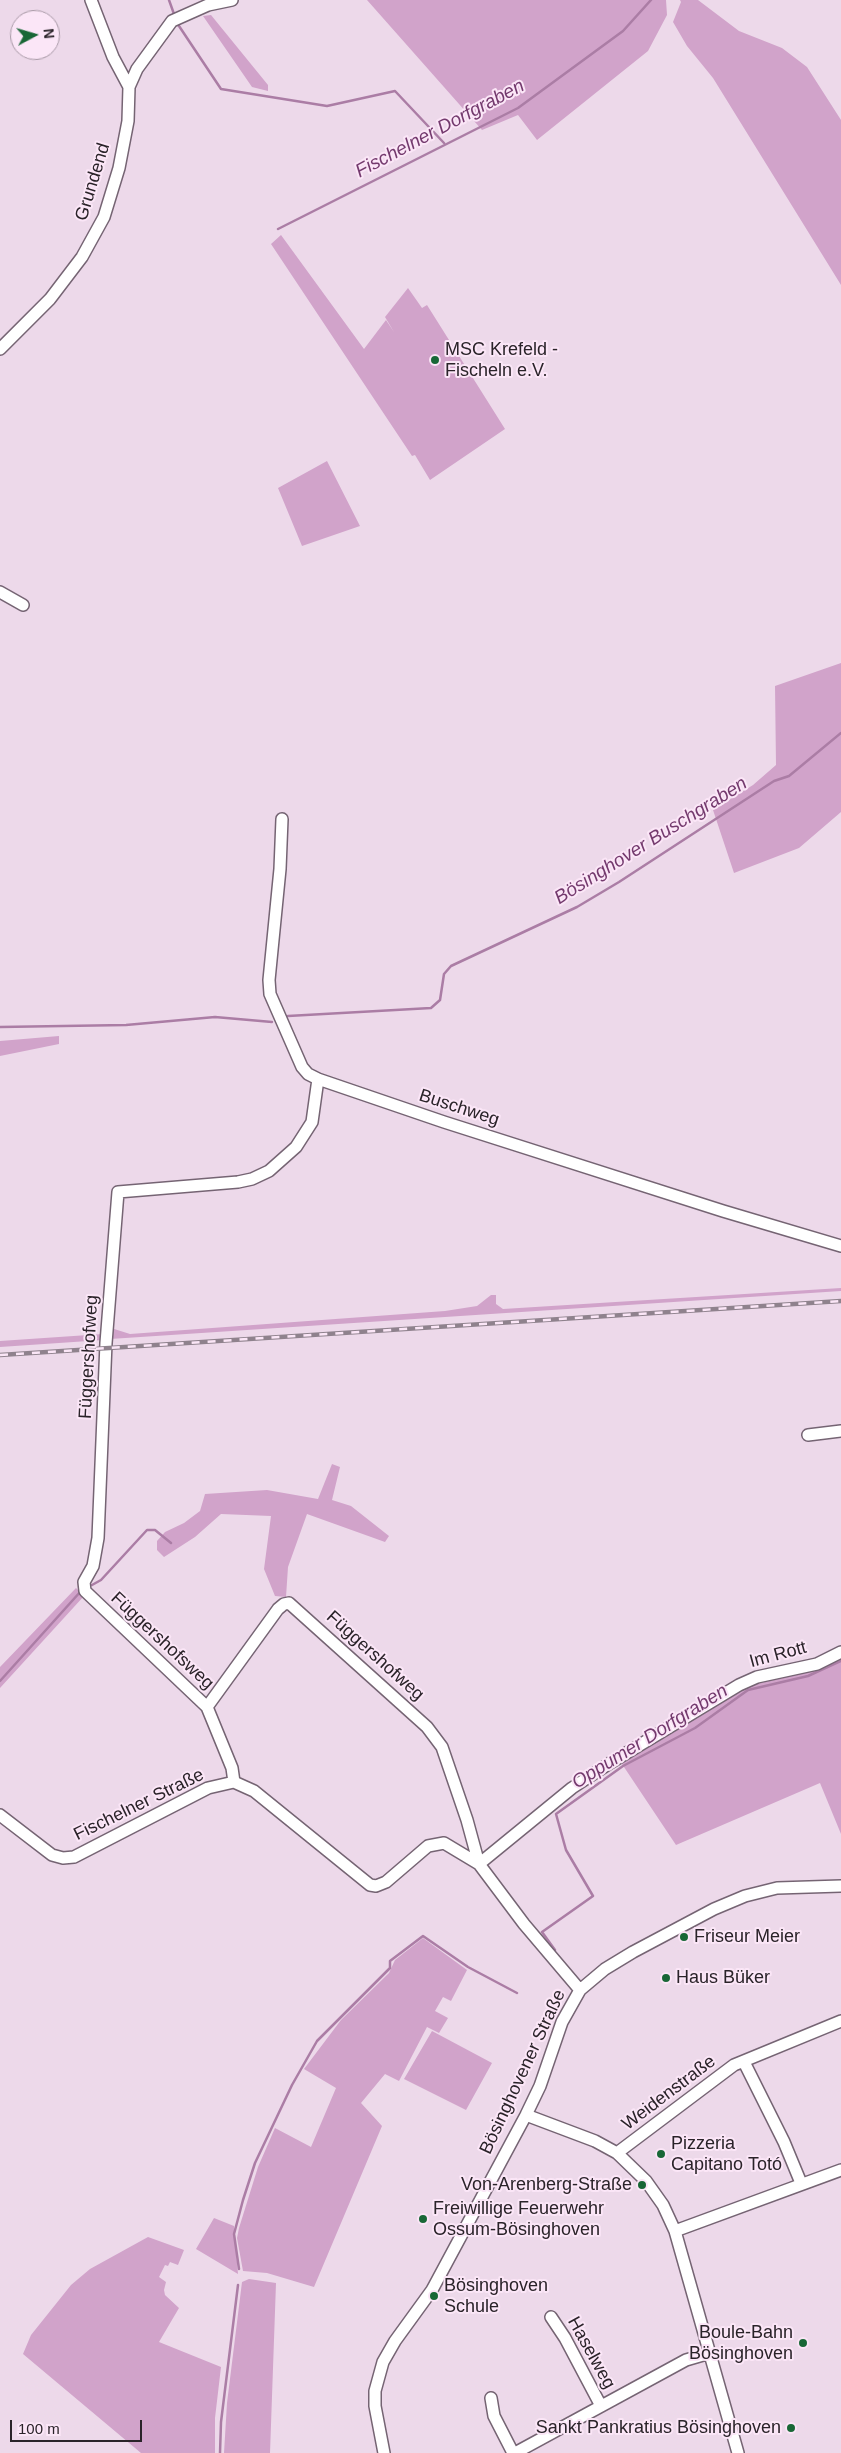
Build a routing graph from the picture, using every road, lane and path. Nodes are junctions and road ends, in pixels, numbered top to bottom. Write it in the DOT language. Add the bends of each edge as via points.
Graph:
graph roads {
  1 [pos="91,0"];
  2 [pos="229,0"];
  3 [pos="129,87"];
  4 [pos="0,349"];
  5 [pos="0,592"];
  6 [pos="23,605"];
  7 [pos="282,819"];
  8 [pos="318,1079"];
  9 [pos="841,1246"];
  10 [pos="841,1431"];
  11 [pos="808,1435"];
  12 [pos="84,1582"];
  13 [pos="841,1652"];
  14 [pos="207,1707"];
  15 [pos="234,1782"];
  16 [pos="0,1815"];
  17 [pos="479,1864"];
  18 [pos="841,1886"];
  19 [pos="580,1990"];
  20 [pos="841,2021"];
  21 [pos="744,2062"];
  22 [pos="526,2115"];
  23 [pos="617,2154"];
  24 [pos="841,2170"];
  25 [pos="801,2183"];
  26 [pos="675,2232"];
  27 [pos="551,2317"];
  28 [pos="710,2353"];
  29 [pos="492,2398"];
  30 [pos="601,2406"];
  31 [pos="384,2453"];
  32 [pos="514,2453"];
  33 [pos="738,2453"];
  1 -- 3 [label="street, Grundend" via="113,57"];
  2 -- 3 [label="street" via="208,4 172,20"];
  3 -- 4 [label="street, Grundend" via="128,121 119,168 104,217 82,257 50,299"];
  5 -- 6 [label="street"];
  7 -- 8 [label="street" via="270,994 302,1067"];
  8 -- 9 [label="street, Buschweg" via="462,1128"];
  8 -- 12 [label="street, Függershofweg" via="312,1122 296,1148 269,1172 238,1182 118,1192 106,1343 98,1538 92,1566"];
  10 -- 11 [label="street"];
  12 -- 14 [label="street, Függershofsweg" via="85,1591 91,1598"];
  13 -- 17 [label="street, Im Rott" via="818,1664 757,1677 739,1685 580,1783"];
  14 -- 15 [label="street, Függershofsweg" via="232,1768"];
  14 -- 17 [label="street, Függershofweg" via="278,1609 289,1603 427,1727 442,1747"];
  15 -- 16 [label="street, Fischelner Straße" via="208,1788 74,1857 52,1855"];
  15 -- 17 [label="street" via="254,1791 370,1885 386,1882 428,1846 437,1843 444,1843"];
  17 -- 19 [label="street"];
  18 -- 19 [label="street, Bösinghovener Straße" via="777,1888 745,1896 633,1952"];
  19 -- 22 [label="street, Bösinghovener Straße" via="562,2022 540,2086"];
  20 -- 21 [label="street, Weidenstraße"];
  21 -- 23 [label="street, Weidenstraße" via="718,2077"];
  21 -- 25 [label="street, Weidenstraße"];
  22 -- 23 [label="street" via="595,2141"];
  22 -- 31 [label="street, Bösinghovener Straße" via="432,2290 383,2362 375,2406"];
  23 -- 26 [label="street" via="646,2181 663,2205"];
  24 -- 25 [label="street"];
  25 -- 26 [label="street"];
  26 -- 28 [label="street"];
  27 -- 30 [label="street, Haselweg"];
  28 -- 30 [label="street" via="686,2360"];
  28 -- 33 [label="street"];
  29 -- 32 [label="street" via="494,2416"];
  30 -- 32 [label="street"];
}
